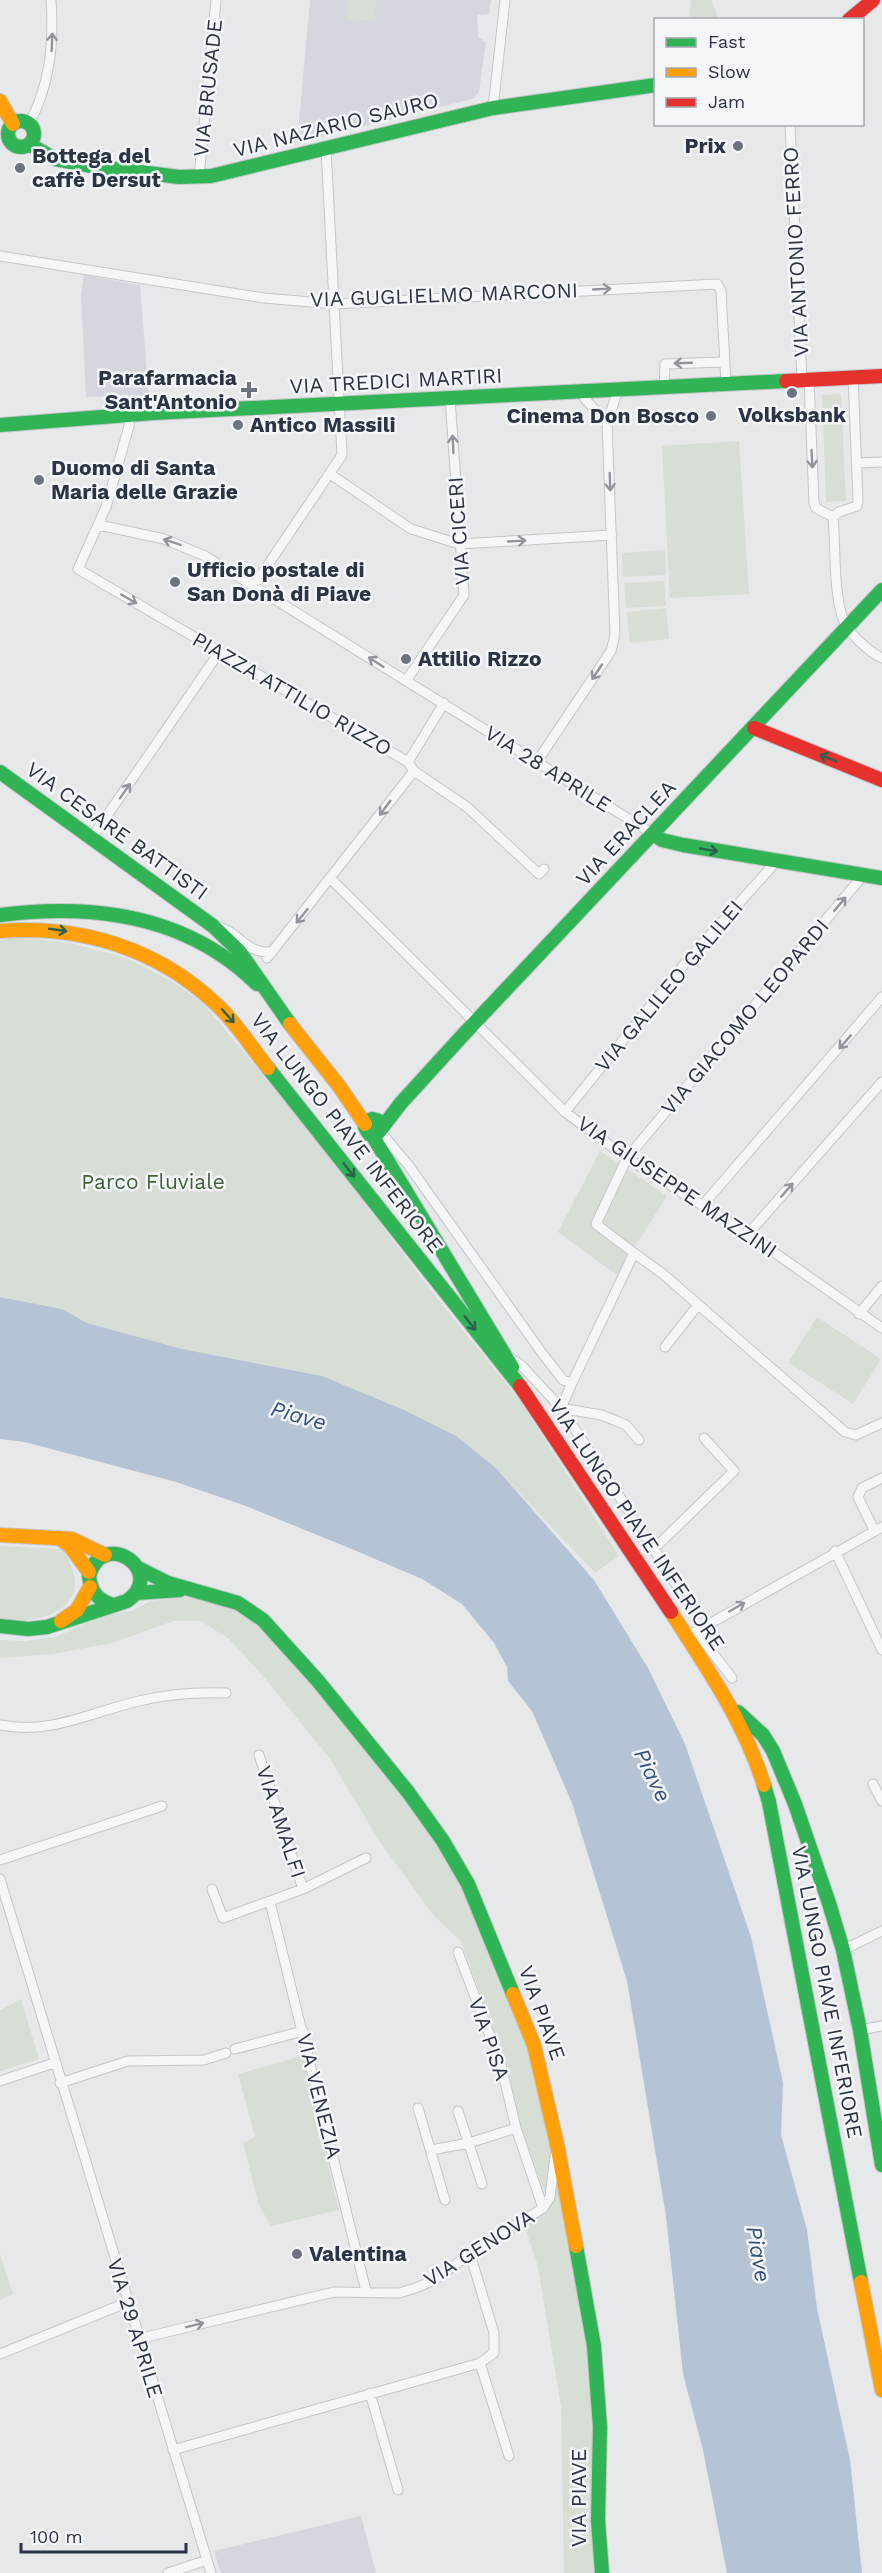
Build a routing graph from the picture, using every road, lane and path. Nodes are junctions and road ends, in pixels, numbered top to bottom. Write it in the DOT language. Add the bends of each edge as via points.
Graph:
graph roads {
  1 [pos="51,0"];
  2 [pos="216,0"];
  3 [pos="505,0"];
  4 [pos="873,0"];
  5 [pos="851,18"];
  6 [pos="654,85"];
  7 [pos="2,103"];
  8 [pos="493,108"];
  9 [pos="14,124"];
  10 [pos="28,124"];
  11 [pos="790,126"];
  12 [pos="29,144"];
  13 [pos="326,149"];
  14 [pos="200,177"];
  15 [pos="0,256"];
  16 [pos="334,304"];
  17 [pos="724,362"];
  18 [pos="882,376"];
  19 [pos="853,377"];
  20 [pos="805,380"];
  21 [pos="726,384"];
  22 [pos="664,387"];
  23 [pos="618,390"];
  24 [pos="583,393"];
  25 [pos="450,399"];
  26 [pos="339,404"];
  27 [pos="129,415"];
  28 [pos="607,423"];
  29 [pos="0,425"];
  30 [pos="882,462"];
  31 [pos="856,463"];
  32 [pos="330,474"];
  33 [pos="833,517"];
  34 [pos="99,525"];
  35 [pos="612,535"];
  36 [pos="459,544"];
  37 [pos="253,587"];
  38 [pos="882,590"];
  39 [pos="848,627"];
  40 [pos="220,651"];
  41 [pos="882,658"];
  42 [pos="406,681"];
  43 [pos="444,703"];
  44 [pos="754,728"];
  45 [pos="408,762"];
  46 [pos="536,763"];
  47 [pos="414,771"];
  48 [pos="0,772"];
  49 [pos="882,780"];
  50 [pos="653,834"];
  51 [pos="91,839"];
  52 [pos="776,862"];
  53 [pos="544,869"];
  54 [pos="861,875"];
  55 [pos="882,878"];
  56 [pos="331,879"];
  57 [pos="0,915"];
  58 [pos="212,925"];
  59 [pos="0,931"];
  60 [pos="237,967"];
  61 [pos="882,997"];
  62 [pos="278,1008"];
  63 [pos="475,1023"];
  64 [pos="882,1082"];
  65 [pos="565,1112"];
  66 [pos="375,1127"];
  67 [pos="627,1158"];
  68 [pos="702,1206"];
  69 [pos="748,1234"];
  70 [pos="634,1253"];
  71 [pos="882,1286"];
  72 [pos="698,1305"];
  73 [pos="859,1314"];
  74 [pos="882,1328"];
  75 [pos="665,1347"];
  76 [pos="504,1353"];
  77 [pos="572,1383"];
  78 [pos="522,1388"];
  79 [pos="561,1408"];
  80 [pos="882,1423"];
  81 [pos="704,1438"];
  82 [pos="639,1440"];
  83 [pos="882,1478"];
  84 [pos="878,1528"];
  85 [pos="0,1535"];
  86 [pos="57,1537"];
  87 [pos="652,1546"];
  88 [pos="835,1551"];
  89 [pos="105,1555"];
  90 [pos="138,1568"];
  91 [pos="89,1572"];
  92 [pos="90,1587"];
  93 [pos="191,1589"];
  94 [pos="681,1592"];
  95 [pos="136,1593"];
  96 [pos="113,1605"];
  97 [pos="0,1626"];
  98 [pos="54,1626"];
  99 [pos="691,1634"];
  100 [pos="882,1650"];
  101 [pos="732,1678"];
  102 [pos="226,1694"];
  103 [pos="732,1707"];
  104 [pos="0,1725"];
  105 [pos="259,1755"];
  106 [pos="873,1784"];
  107 [pos="882,1801"];
  108 [pos="162,1806"];
  109 [pos="366,1858"];
  110 [pos="0,1860"];
  111 [pos="0,1879"];
  112 [pos="212,1889"];
  113 [pos="303,1889"];
  114 [pos="270,1902"];
  115 [pos="882,1932"];
  116 [pos="843,1950"];
  117 [pos="458,1952"];
  118 [pos="882,2026"];
  119 [pos="860,2030"];
  120 [pos="303,2031"];
  121 [pos="54,2063"];
  122 [pos="0,2081"];
  123 [pos="60,2083"];
  124 [pos="871,2088"];
  125 [pos="418,2108"];
  126 [pos="458,2111"];
  127 [pos="882,2119"];
  128 [pos="516,2128"];
  129 [pos="469,2143"];
  130 [pos="557,2144"];
  131 [pos="430,2150"];
  132 [pos="882,2165"];
  133 [pos="482,2184"];
  134 [pos="445,2200"];
  135 [pos="543,2208"];
  136 [pos="470,2254"];
  137 [pos="366,2291"];
  138 [pos="128,2302"];
  139 [pos="138,2339"];
  140 [pos="0,2354"];
  141 [pos="480,2364"];
  142 [pos="882,2390"];
  143 [pos="370,2393"];
  144 [pos="173,2450"];
  145 [pos="509,2456"];
  146 [pos="398,2490"];
  147 [pos="207,2560"];
  148 [pos="168,2573"];
  149 [pos="211,2573"];
  150 [pos="602,2573"];
  10 -- 1 [label="street, one-way" via="50,66"];
  2 -- 14 [label="street, VIA BRUSADE"];
  3 -- 8 [label="street"];
  4 -- 5 [label="street"];
  6 -- 8 [label="street, VIA NAZARIO SAURO"];
  7 -- 9 [label="street"];
  8 -- 13 [label="street, VIA NAZARIO SAURO"];
  9 -- 10 [label="street"];
  9 -- 12 [label="street" via="8,134 12,143 22,147"];
  10 -- 12 [label="street" via="34,133"];
  11 -- 20 [label="street, VIA ANTONIO FERRO"];
  12 -- 14 [label="street, VIA NAZARIO SAURO" via="55,159 73,163"];
  13 -- 14 [label="street, VIA NAZARIO SAURO"];
  13 -- 16 [label="street"];
  15 -- 16 [label="street, VIA GUGLIELMO MARCONI" via="264,298"];
  16 -- 17 [label="street, VIA GUGLIELMO MARCONI, one-way" via="717,284 721,291"];
  16 -- 26 [label="street"];
  17 -- 21 [label="street, VIA GUGLIELMO MARCONI"];
  17 -- 22 [label="street, one-way" via="664,364"];
  18 -- 19 [label="street, VIA TREDICI MARTIRI"];
  19 -- 20 [label="street, VIA TREDICI MARTIRI"];
  19 -- 31 [label="street"];
  20 -- 21 [label="street, VIA TREDICI MARTIRI"];
  20 -- 33 [label="street, VIA ANTONIO FERRO, one-way" via="814,504"];
  21 -- 22 [label="street, VIA TREDICI MARTIRI"];
  22 -- 23 [label="street, VIA TREDICI MARTIRI"];
  23 -- 24 [label="street, VIA TREDICI MARTIRI"];
  23 -- 28 [label="street"];
  24 -- 25 [label="street, VIA TREDICI MARTIRI"];
  24 -- 28 [label="street"];
  25 -- 26 [label="street, VIA TREDICI MARTIRI"];
  36 -- 25 [label="street, VIA CICERI, one-way"];
  26 -- 27 [label="street, VIA TREDICI MARTIRI"];
  26 -- 32 [label="street" via="342,455"];
  27 -- 29 [label="street, VIA TREDICI MARTIRI"];
  27 -- 34 [label="street"];
  28 -- 35 [label="street, one-way"];
  30 -- 31 [label="street"];
  31 -- 33 [label="street" via="857,506"];
  32 -- 36 [label="street" via="411,529"];
  32 -- 37 [label="street"];
  33 -- 39 [label="street" via="839,598"];
  37 -- 34 [label="street, one-way" via="179,544"];
  34 -- 40 [label="street, PIAZZA ATTILIO RIZZO, one-way" via="78,569"];
  36 -- 35 [label="street, one-way"];
  35 -- 46 [label="street, one-way" via="612,651"];
  36 -- 42 [label="street, VIA CICERI" via="464,595"];
  42 -- 37 [label="street, one-way"];
  38 -- 39 [label="street, VIA ERACLEA"];
  39 -- 41 [label="street"];
  39 -- 44 [label="street, VIA ERACLEA"];
  40 -- 45 [label="street, PIAZZA ATTILIO RIZZO"];
  51 -- 40 [label="street, one-way"];
  42 -- 43 [label="street"];
  43 -- 45 [label="street, PIAZZA ATTILIO RIZZO"];
  43 -- 46 [label="street, VIA 28 APRILE"];
  49 -- 44 [label="street, one-way"];
  44 -- 50 [label="street, VIA ERACLEA"];
  45 -- 47 [label="street"];
  46 -- 50 [label="street, VIA 28 APRILE"];
  47 -- 53 [label="street" via="466,807 539,874"];
  47 -- 56 [label="street, one-way"];
  48 -- 51 [label="street, VIA CESARE BATTISTI"];
  50 -- 52 [label="street, one-way" via="672,843"];
  50 -- 63 [label="street, VIA ERACLEA"];
  51 -- 58 [label="street, VIA CESARE BATTISTI"];
  52 -- 54 [label="street"];
  52 -- 65 [label="street, VIA GALILEO GALILEI" via="686,962"];
  54 -- 55 [label="street"];
  67 -- 54 [label="street, VIA GIACOMO LEOPARDI, one-way"];
  56 -- 58 [label="street, VIA CESARE BATTISTI, one-way" via="270,955 257,952 225,927"];
  56 -- 63 [label="street, VIA GIUSEPPE MAZZINI"];
  57 -- 60 [label="street, VIA LUNGO PIAVE INFERIORE" via="62,909 115,912 158,924"];
  58 -- 60 [label="street, VIA CESARE BATTISTI"];
  58 -- 62 [label="street, VIA CESARE BATTISTI" via="239,951"];
  59 -- 78 [label="street, VIA LUNGO PIAVE INFERIORE, one-way" via="53,929 115,943 162,962 202,989 237,1027"];
  60 -- 62 [label="street, VIA LUNGO PIAVE INFERIORE"];
  61 -- 68 [label="street, one-way"];
  62 -- 66 [label="street, VIA CESARE BATTISTI"];
  63 -- 65 [label="street, VIA GIUSEPPE MAZZINI"];
  63 -- 66 [label="street, VIA ERACLEA"];
  69 -- 64 [label="street, one-way"];
  65 -- 67 [label="street, VIA GIUSEPPE MAZZINI"];
  66 -- 76 [label="street" via="383,1155"];
  66 -- 77 [label="street" via="409,1166 549,1362 563,1380"];
  67 -- 68 [label="street, VIA GIUSEPPE MAZZINI"];
  67 -- 70 [label="street, VIA GIACOMO LEOPARDI" via="596,1224"];
  68 -- 69 [label="street, VIA GIUSEPPE MAZZINI"];
  69 -- 73 [label="street, VIA GIUSEPPE MAZZINI"];
  70 -- 72 [label="street"];
  70 -- 77 [label="street"];
  71 -- 73 [label="street"];
  72 -- 75 [label="street"];
  72 -- 80 [label="street" via="845,1432 856,1435"];
  73 -- 74 [label="street, VIA GIUSEPPE MAZZINI"];
  76 -- 78 [label="street"];
  76 -- 79 [label="street" via="522,1366"];
  77 -- 79 [label="street"];
  78 -- 99 [label="street, VIA LUNGO PIAVE INFERIORE"];
  79 -- 82 [label="street" via="614,1420 626,1425"];
  79 -- 87 [label="street"];
  81 -- 87 [label="street" via="734,1471 659,1544"];
  83 -- 84 [label="street" via="862,1488 858,1497"];
  84 -- 88 [label="street"];
  85 -- 86 [label="street"];
  86 -- 89 [label="street" via="72,1539"];
  86 -- 91 [label="street" via="70,1546"];
  87 -- 94 [label="street"];
  99 -- 88 [label="street, one-way"];
  88 -- 100 [label="street"];
  89 -- 90 [label="street" via="124,1555"];
  89 -- 91 [label="street"];
  90 -- 93 [label="street, VIA PIAVE" via="155,1578"];
  90 -- 95 [label="street" via="140,1581"];
  91 -- 92 [label="street"];
  92 -- 96 [label="street" via="98,1600"];
  92 -- 98 [label="street" via="76,1610"];
  93 -- 95 [label="street, VIA PIAVE"];
  93 -- 130 [label="street, VIA PIAVE" via="238,1603 262,1620 318,1681 443,1841 468,1884 534,2045"];
  95 -- 96 [label="street" via="126,1602"];
  96 -- 98 [label="street"];
  97 -- 98 [label="street"];
  99 -- 101 [label="street"];
  99 -- 103 [label="street, VIA LUNGO PIAVE INFERIORE"];
  102 -- 104 [label="street" via="188,1692 140,1701 52,1727"];
  103 -- 116 [label="street" via="762,1735 782,1770"];
  103 -- 142 [label="street, VIA LUNGO PIAVE INFERIORE" via="755,1756 769,1802"];
  105 -- 113 [label="street, VIA AMALFI"];
  106 -- 107 [label="street"];
  108 -- 110 [label="street"];
  109 -- 113 [label="street, VIA AMALFI"];
  111 -- 121 [label="street, VIA 29 APRILE"];
  112 -- 114 [label="street, VIA AMALFI" via="222,1918"];
  113 -- 114 [label="street, VIA AMALFI"];
  114 -- 120 [label="street, VIA VENEZIA"];
  115 -- 116 [label="street"];
  116 -- 119 [label="street"];
  117 -- 128 [label="street, VIA PISA" via="501,2065"];
  118 -- 119 [label="street"];
  119 -- 124 [label="street"];
  120 -- 123 [label="street" via="204,2060 128,2061"];
  120 -- 137 [label="street, VIA VENEZIA"];
  121 -- 122 [label="street"];
  121 -- 123 [label="street, VIA 29 APRILE"];
  123 -- 138 [label="street, VIA 29 APRILE"];
  124 -- 127 [label="street"];
  124 -- 132 [label="street"];
  125 -- 131 [label="street"];
  126 -- 129 [label="street"];
  128 -- 129 [label="street"];
  128 -- 135 [label="street, VIA PISA"];
  129 -- 131 [label="street"];
  129 -- 133 [label="street"];
  130 -- 135 [label="street, VIA GENOVA" via="550,2197"];
  130 -- 150 [label="street, VIA PIAVE" via="594,2346 600,2427 598,2510"];
  131 -- 134 [label="street"];
  135 -- 136 [label="street, VIA GENOVA"];
  136 -- 137 [label="street, VIA GENOVA" via="416,2288 399,2293"];
  136 -- 141 [label="street" via="495,2342 494,2353"];
  139 -- 137 [label="street, VIA GENOVA, one-way" via="334,2292"];
  138 -- 139 [label="street, VIA 29 APRILE"];
  138 -- 140 [label="street"];
  139 -- 144 [label="street, VIA 29 APRILE"];
  141 -- 143 [label="street"];
  141 -- 145 [label="street"];
  143 -- 144 [label="street"];
  143 -- 146 [label="street"];
  144 -- 147 [label="street, VIA 29 APRILE"];
  147 -- 148 [label="street"];
  147 -- 149 [label="street, VIA 29 APRILE"];
}
